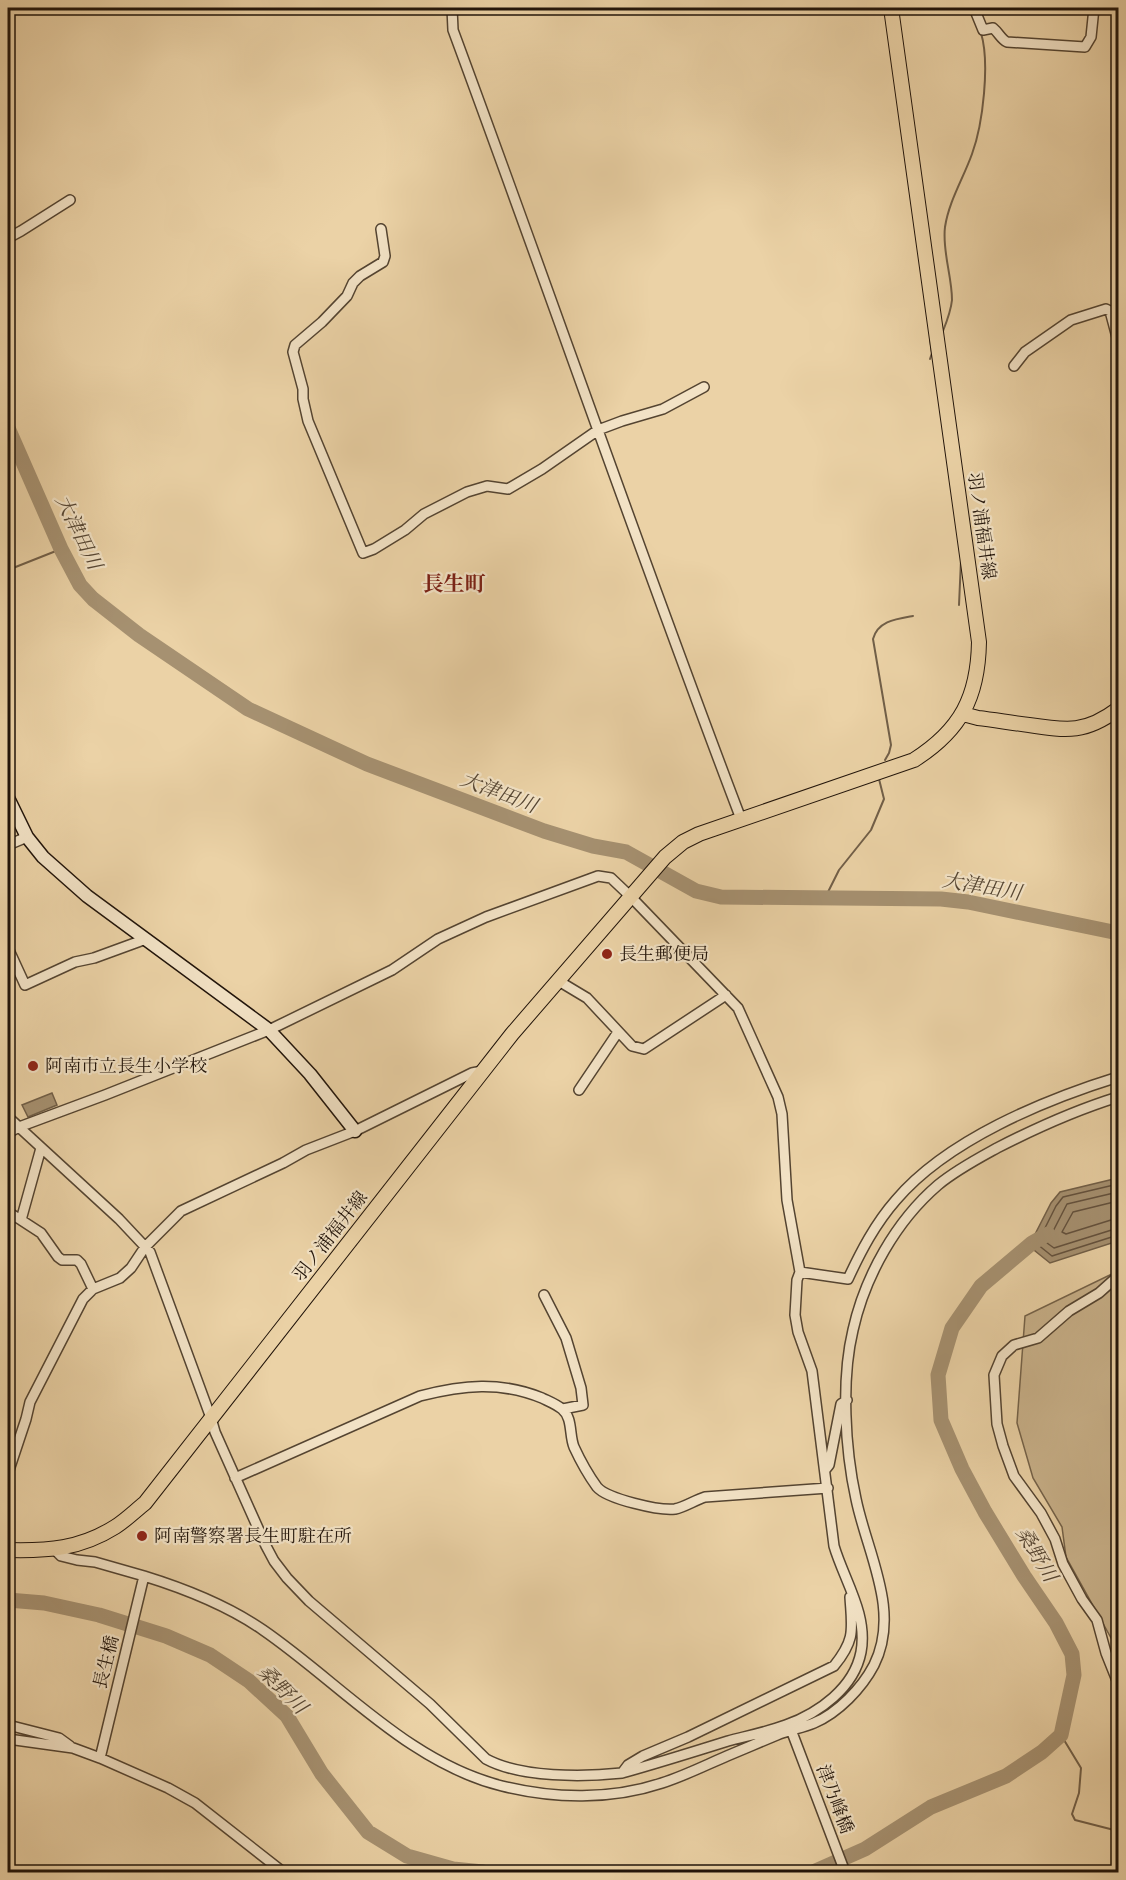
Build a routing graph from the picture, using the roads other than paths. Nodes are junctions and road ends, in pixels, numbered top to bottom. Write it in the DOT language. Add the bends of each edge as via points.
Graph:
graph roads {
  1 [pos="452,8"];
  2 [pos="891,8"];
  3 [pos="974,8"];
  4 [pos="1094,8"];
  5 [pos="70,200"];
  6 [pos="381,229"];
  7 [pos="8,238"];
  8 [pos="1119,341"];
  9 [pos="1014,366"];
  10 [pos="704,387"];
  11 [pos="598,430"];
  12 [pos="1119,709"];
  13 [pos="963,714"];
  14 [pos="8,798"];
  15 [pos="741,819"];
  16 [pos="27,837"];
  17 [pos="8,845"];
  18 [pos="631,897"];
  19 [pos="146,939"];
  20 [pos="8,948"];
  21 [pos="557,981"];
  22 [pos="726,995"];
  23 [pos="270,1030"];
  24 [pos="618,1032"];
  25 [pos="482,1071"];
  26 [pos="1119,1077"];
  27 [pos="579,1090"];
  28 [pos="1119,1097"];
  29 [pos="8,1117"];
  30 [pos="19,1127"];
  31 [pos="355,1131"];
  32 [pos="8,1133"];
  33 [pos="41,1148"];
  34 [pos="8,1212"];
  35 [pos="21,1220"];
  36 [pos="145,1247"];
  37 [pos="800,1272"];
  38 [pos="1119,1276"];
  39 [pos="93,1289"];
  40 [pos="544,1294"];
  41 [pos="847,1400"];
  42 [pos="563,1409"];
  43 [pos="211,1418"];
  44 [pos="825,1470"];
  45 [pos="8,1473"];
  46 [pos="235,1478"];
  47 [pos="828,1488"];
  48 [pos="8,1550"];
  49 [pos="55,1550"];
  50 [pos="143,1579"];
  51 [pos="850,1590"];
  52 [pos="1119,1683"];
  53 [pos="8,1725"];
  54 [pos="791,1731"];
  55 [pos="8,1739"];
  56 [pos="73,1748"];
  57 [pos="101,1754"];
  58 [pos="622,1773"];
  59 [pos="283,1872"];
  60 [pos="844,1872"];
  1 -- 11 [label="street" via="453,30"];
  2 -- 13 [label="main road, 羽ノ浦福井線" via="979,642 979,665"];
  3 -- 4 [label="street" via="983,30 993,28 1008,42 1085,47"];
  5 -- 7 [label="street"];
  6 -- 11 [label="street" via="383,262 360,276 322,322 295,345 293,352 308,422 363,553 467,492 487,486 508,489"];
  8 -- 9 [label="street" via="1106,309 1071,320 1025,352"];
  10 -- 11 [label="street" via="663,409"];
  11 -- 15 [label="street"];
  12 -- 13 [label="main road" via="1089,726 1067,730"];
  13 -- 15 [label="main road, 羽ノ浦福井線" via="935,747 914,760"];
  14 -- 16 [label="street"];
  15 -- 18 [label="main road, 羽ノ浦福井線" via="683,842"];
  16 -- 17 [label="street"];
  16 -- 19 [label="street" via="43,857 87,896"];
  18 -- 21 [label="main road, 羽ノ浦福井線"];
  18 -- 22 [label="street"];
  18 -- 23 [label="street" via="611,878 598,876 486,917 438,939 392,970"];
  19 -- 20 [label="street" via="75,962 25,985"];
  19 -- 23 [label="street"];
  21 -- 24 [label="street" via="587,998"];
  21 -- 25 [label="main road, 羽ノ浦福井線"];
  22 -- 24 [label="street" via="644,1049 632,1046"];
  22 -- 37 [label="street" via="738,1008 778,1097 787,1200"];
  23 -- 30 [label="street"];
  23 -- 31 [label="street"];
  24 -- 27 [label="street"];
  25 -- 31 [label="street"];
  25 -- 43 [label="main road, 羽ノ浦福井線"];
  26 -- 37 [label="street" via="1050,1101 946,1156 896,1200 874,1229 848,1279"];
  28 -- 41 [label="street" via="1035,1129 972,1162 939,1184 910,1213 881,1256 862,1299 853,1330"];
  29 -- 30 [label="street"];
  30 -- 32 [label="street"];
  30 -- 33 [label="street"];
  31 -- 36 [label="street" via="306,1150 181,1211"];
  33 -- 35 [label="street"];
  33 -- 36 [label="street"];
  34 -- 35 [label="street"];
  35 -- 39 [label="street" via="41,1233 62,1260 77,1260"];
  36 -- 39 [label="street" via="120,1278"];
  36 -- 43 [label="street"];
  37 -- 44 [label="street" via="795,1315 812,1371"];
  38 -- 52 [label="street" via="1038,1338 1014,1345 1002,1356 994,1376 997,1424 1014,1476 1041,1513 1063,1564 1097,1620"];
  39 -- 45 [label="street" via="80,1304 30,1402"];
  40 -- 42 [label="street" via="566,1338 584,1401 583,1405"];
  41 -- 44 [label="street" via="841,1404"];
  41 -- 54 [label="street" via="849,1466 881,1587 884,1638 865,1680 843,1703 817,1722"];
  42 -- 46 [label="street" via="506,1387 444,1390 420,1396"];
  42 -- 47 [label="street" via="569,1418 574,1447 598,1488 607,1494 672,1509 705,1497"];
  43 -- 46 [label="street"];
  43 -- 49 [label="main road, 羽ノ浦福井線" via="145,1503 99,1536"];
  44 -- 47 [label="street"];
  46 -- 58 [label="street" via="270,1554 287,1578 309,1602 430,1704 486,1759 534,1773"];
  47 -- 51 [label="street" via="834,1546"];
  48 -- 49 [label="main road, 羽ノ浦福井線"];
  49 -- 50 [label="street" via="61,1556 94,1562"];
  50 -- 54 [label="street" via="183,1588 227,1608 264,1630 407,1741 465,1774 501,1785 578,1796 618,1794 662,1783"];
  50 -- 57 [label="street, 長生橋"];
  51 -- 54 [label="street" via="860,1612 862,1631 861,1652 852,1675 841,1692"];
  51 -- 58 [label="street" via="853,1626 846,1650 834,1666 643,1756"];
  53 -- 56 [label="street" via="59,1738"];
  54 -- 58 [label="street"];
  54 -- 60 [label="street, 津乃峰橋"];
  55 -- 56 [label="street"];
  56 -- 57 [label="street"];
  57 -- 59 [label="street" via="195,1803"];
}
